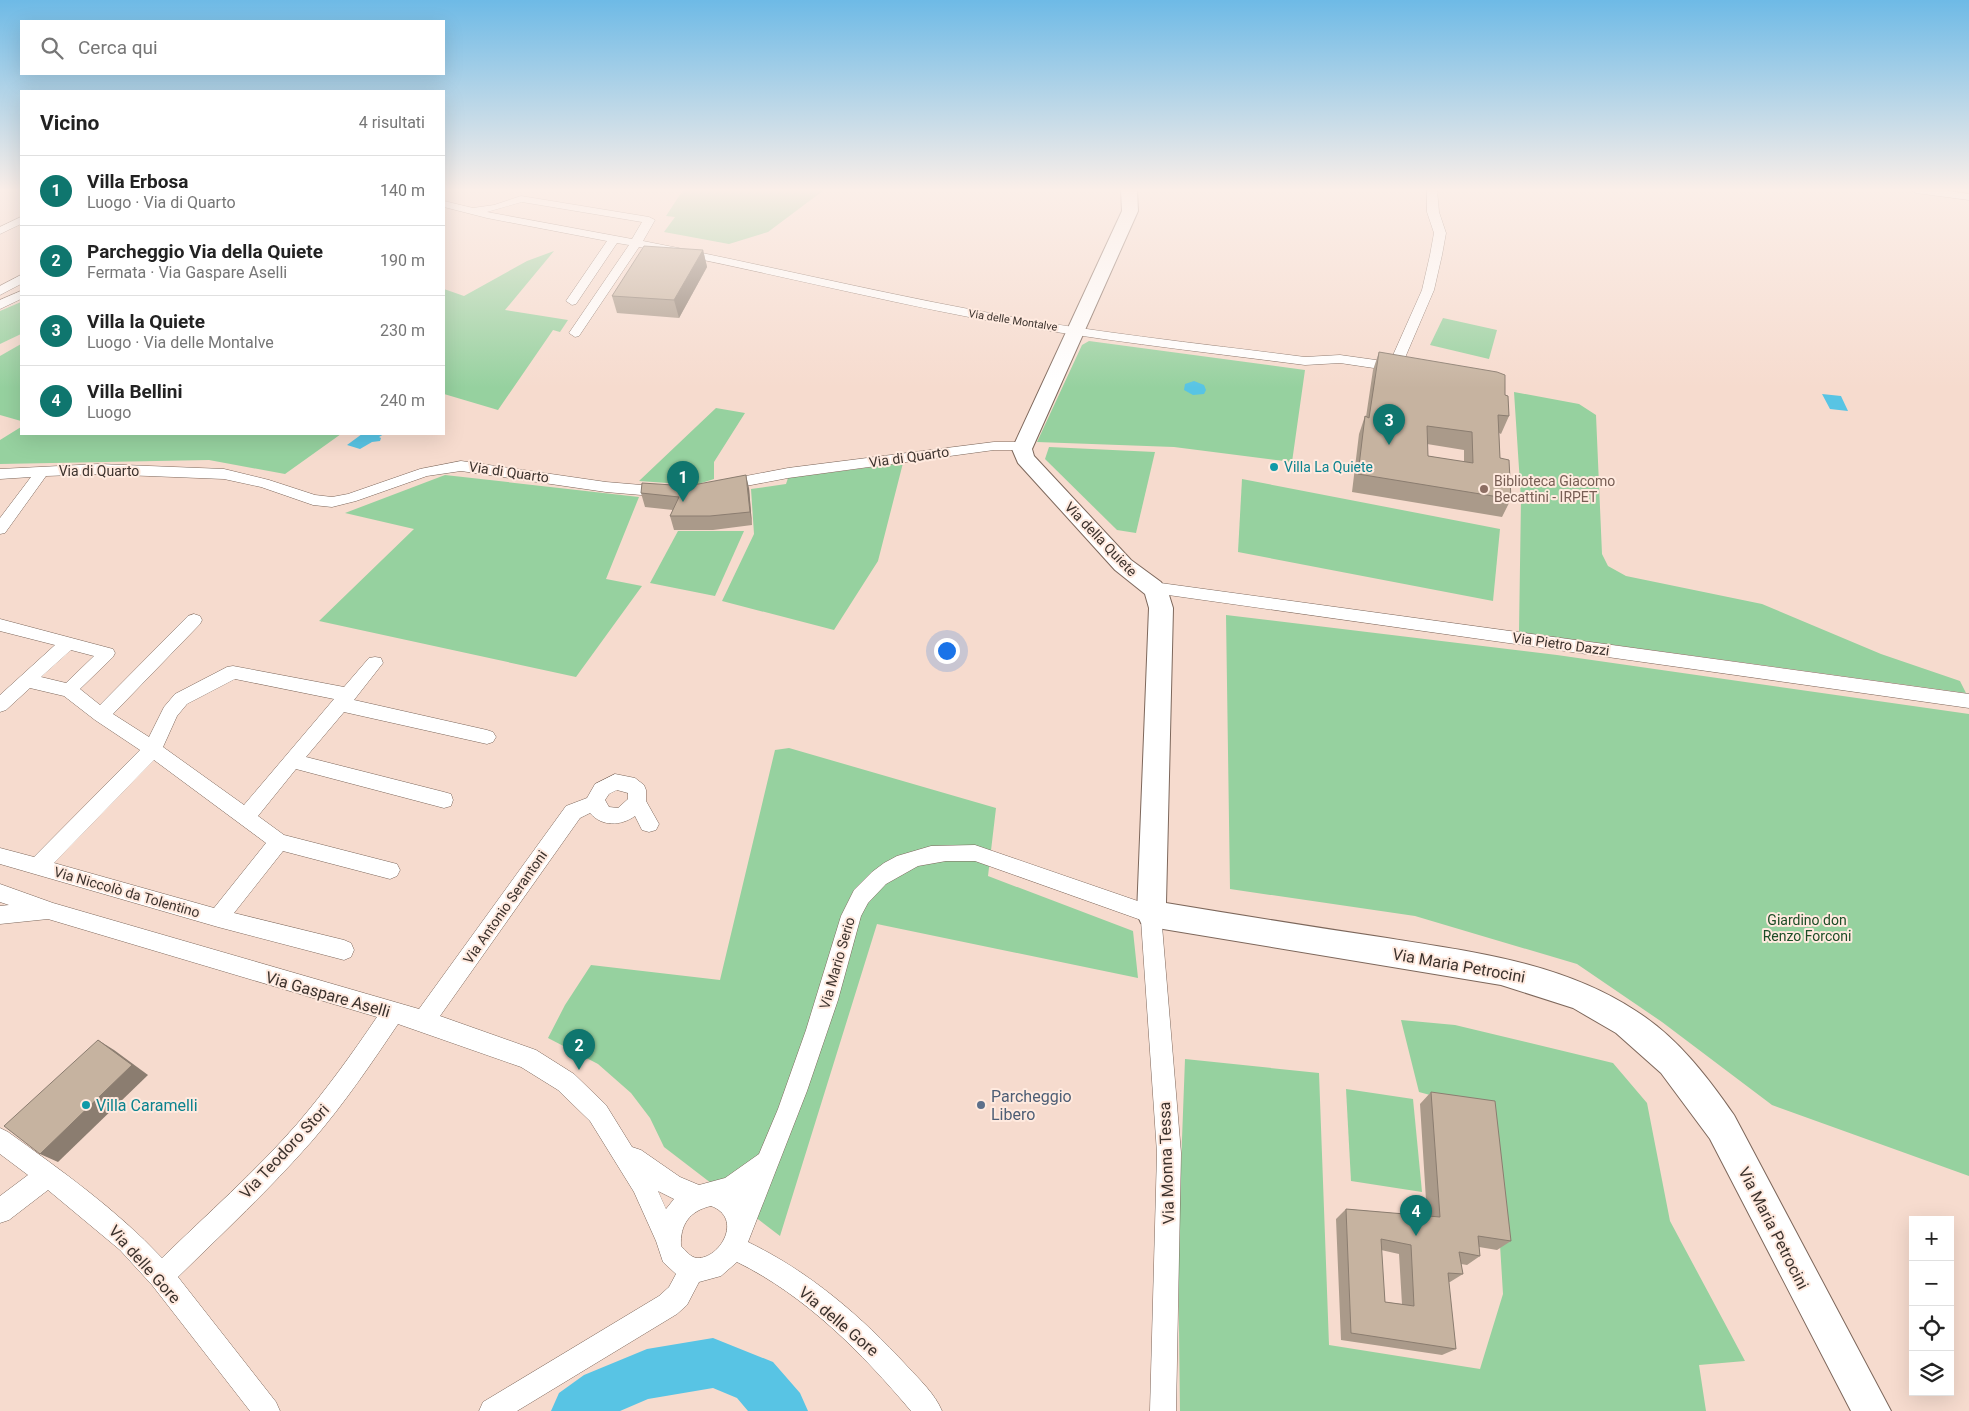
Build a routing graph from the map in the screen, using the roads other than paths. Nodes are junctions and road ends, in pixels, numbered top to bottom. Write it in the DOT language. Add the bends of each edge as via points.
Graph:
graph roads {
  1 [pos="603,256"];
  2 [pos="627,256"];
  3 [pos="702,256"];
  4 [pos="1110,256"];
  5 [pos="1436,256"];
  6 [pos="0,278"];
  7 [pos="20,282"];
  8 [pos="0,292"];
  9 [pos="20,295"];
  10 [pos="572,301"];
  11 [pos="0,304"];
  12 [pos="1076,330"];
  13 [pos="575,333"];
  14 [pos="1022,446"];
  15 [pos="42,472"];
  16 [pos="0,474"];
  17 [pos="709,489"];
  18 [pos="682,493"];
  19 [pos="0,528"];
  20 [pos="1153,588"];
  21 [pos="194,620"];
  22 [pos="0,625"];
  23 [pos="67,644"];
  24 [pos="375,662"];
  25 [pos="28,681"];
  26 [pos="69,690"];
  27 [pos="1969,701"];
  28 [pos="343,702"];
  29 [pos="0,705"];
  30 [pos="101,715"];
  31 [pos="487,737"];
  32 [pos="153,749"];
  33 [pos="293,761"];
  34 [pos="444,800"];
  35 [pos="637,801"];
  36 [pos="596,803"];
  37 [pos="246,816"];
  38 [pos="649,824"];
  39 [pos="279,842"];
  40 [pos="0,856"];
  41 [pos="37,867"];
  42 [pos="390,870"];
  43 [pos="0,893"];
  44 [pos="52,912"];
  45 [pos="1151,914"];
  46 [pos="0,915"];
  47 [pos="218,918"];
  48 [pos="344,950"];
  49 [pos="392,1013"];
  50 [pos="424,1022"];
  51 [pos="0,1140"];
  52 [pos="623,1150"];
  53 [pos="769,1158"];
  54 [pos="48,1176"];
  55 [pos="705,1195"];
  56 [pos="0,1211"];
  57 [pos="737,1240"];
  58 [pos="669,1242"];
  59 [pos="693,1269"];
  60 [pos="161,1276"];
  61 [pos="266,1411"];
  62 [pos="492,1411"];
  63 [pos="929,1411"];
  64 [pos="1163,1411"];
  65 [pos="1872,1411"];
  1 -- 10 [label="street"];
  2 -- 13 [label="street"];
  3 -- 12 [label="street, Via delle Montalve" via="979,315"];
  4 -- 12 [label="main road"];
  5 -- 12 [label="street, Via delle Montalve" via="1428,290 1394,367 1340,359 1305,361"];
  6 -- 7 [label="street"];
  7 -- 8 [label="street"];
  9 -- 11 [label="street"];
  12 -- 14 [label="main road"];
  14 -- 17 [label="street, Via di Quarto" via="994,446 798,472"];
  14 -- 20 [label="main road, Via della Quiete" via="1026,458 1095,536 1123,565"];
  15 -- 16 [label="street, Via di Quarto"];
  15 -- 18 [label="street, Via di Quarto" via="99,470 224,474 264,483 313,500 332,502 425,472 461,466 606,487"];
  15 -- 19 [label="street"];
  20 -- 27 [label="street, Via Pietro Dazzi" via="1216,594"];
  20 -- 45 [label="main road" via="1161,608"];
  21 -- 30 [label="street"];
  22 -- 23 [label="street"];
  23 -- 25 [label="street"];
  23 -- 26 [label="street" via="107,653"];
  24 -- 28 [label="street"];
  25 -- 26 [label="street"];
  25 -- 29 [label="street"];
  26 -- 30 [label="street"];
  28 -- 31 [label="street, Via Niccolò da Tolentino"];
  28 -- 32 [label="street, Via Niccolò da Tolentino" via="338,692 233,672 181,699 170,712"];
  28 -- 33 [label="street"];
  30 -- 32 [label="street"];
  32 -- 37 [label="street"];
  32 -- 41 [label="street, Via Niccolò da Tolentino"];
  33 -- 34 [label="street"];
  33 -- 37 [label="street"];
  35 -- 36 [label="street" via="630,810 614,816 602,814"];
  35 -- 36 [label="street, Via Antonio Serantoni" via="635,787 620,782 602,789"];
  35 -- 38 [label="street, Via Antonio Serantoni"];
  36 -- 50 [label="street, Via Antonio Serantoni" via="573,812"];
  37 -- 39 [label="street"];
  39 -- 42 [label="street"];
  39 -- 47 [label="street, Via Niccolò da Tolentino"];
  40 -- 41 [label="street, Via Niccolò da Tolentino"];
  41 -- 47 [label="street, Via Niccolò da Tolentino"];
  43 -- 44 [label="street, Via Gaspare Aselli"];
  44 -- 46 [label="street"];
  44 -- 49 [label="street, Via Gaspare Aselli"];
  45 -- 53 [label="street, Via Mario Serio" via="975,853 934,853 910,859 890,869 868,888 851,914 818,1028"];
  45 -- 64 [label="street, Via Monna Tessa" via="1169,1153"];
  45 -- 65 [label="main road, Via Maria Petrocini" via="1503,971 1566,990 1623,1020 1672,1060 1722,1127"];
  47 -- 48 [label="street, Via Niccolò da Tolentino"];
  49 -- 50 [label="street, Via Gaspare Aselli"];
  49 -- 60 [label="street, Via Teodoro Stori" via="335,1096 305,1132 270,1171"];
  50 -- 52 [label="street, Via Gaspare Aselli" via="528,1058 550,1070 598,1113"];
  51 -- 54 [label="street, Via delle Gore"];
  52 -- 55 [label="street, Via Gaspare Aselli" via="664,1182 684,1192"];
  52 -- 58 [label="street, Via Gaspare Aselli"];
  53 -- 55 [label="street, Via Mario Serio" via="747,1180 733,1188"];
  53 -- 57 [label="street, Via Mario Serio"];
  54 -- 56 [label="street"];
  54 -- 60 [label="street, Via delle Gore" via="112,1226"];
  55 -- 57 [label="street" via="724,1197 733,1205 739,1217"];
  55 -- 58 [label="street" via="686,1203 676,1215 670,1228"];
  57 -- 59 [label="street" via="719,1264"];
  57 -- 63 [label="street, Via delle Gore" via="852,1330 892,1367"];
  58 -- 59 [label="street" via="676,1260"];
  59 -- 62 [label="street" via="678,1296 668,1305"];
  60 -- 61 [label="street, Via delle Gore"];
}
